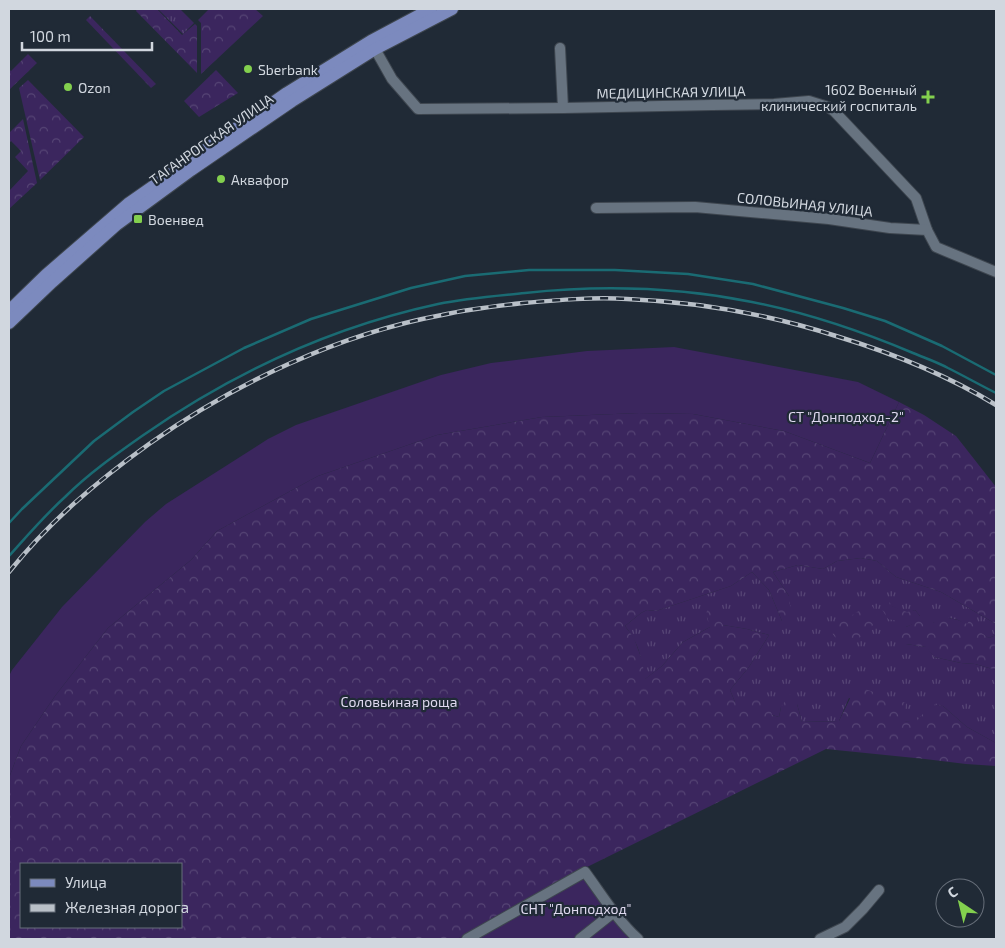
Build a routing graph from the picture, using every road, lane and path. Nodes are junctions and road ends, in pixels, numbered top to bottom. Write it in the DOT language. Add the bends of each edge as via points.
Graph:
graph roads {
  1 [pos="431,9"];
  2 [pos="452,9"];
  3 [pos="373,45"];
  4 [pos="560,48"];
  5 [pos="563,108"];
  6 [pos="596,208"];
  7 [pos="926,230"];
  8 [pos="996,272"];
  9 [pos="28,298"];
  10 [pos="9,311"];
  11 [pos="9,323"];
  12 [pos="879,890"];
  13 [pos="614,912"];
  14 [pos="466,939"];
  15 [pos="580,939"];
  16 [pos="638,939"];
  17 [pos="820,939"];
  1 -- 3 [label="main road, ТАГАНРОГСКАЯ УЛИЦА"];
  2 -- 3 [label="main road, ТАГАНРОГСКАЯ УЛИЦА"];
  3 -- 5 [label="street, МЕДИЦИНСКАЯ УЛИЦА" via="392,78 418,109"];
  3 -- 9 [label="main road, ТАГАНРОГСКАЯ УЛИЦА" via="134,211"];
  4 -- 5 [label="street"];
  5 -- 7 [label="street, МЕДИЦИНСКАЯ УЛИЦА" via="809,101 823,105 834,111 916,198"];
  6 -- 7 [label="street, СОЛОВЬИНАЯ УЛИЦА" via="695,207"];
  7 -- 8 [label="street" via="936,247"];
  9 -- 10 [label="main road, ТАГАНРОГСКАЯ УЛИЦА"];
  9 -- 11 [label="main road, ТАГАНРОГСКАЯ УЛИЦА"];
  12 -- 17 [label="street" via="845,927"];
  13 -- 14 [label="street" via="585,872"];
  13 -- 15 [label="street"];
  13 -- 16 [label="street"];
}
